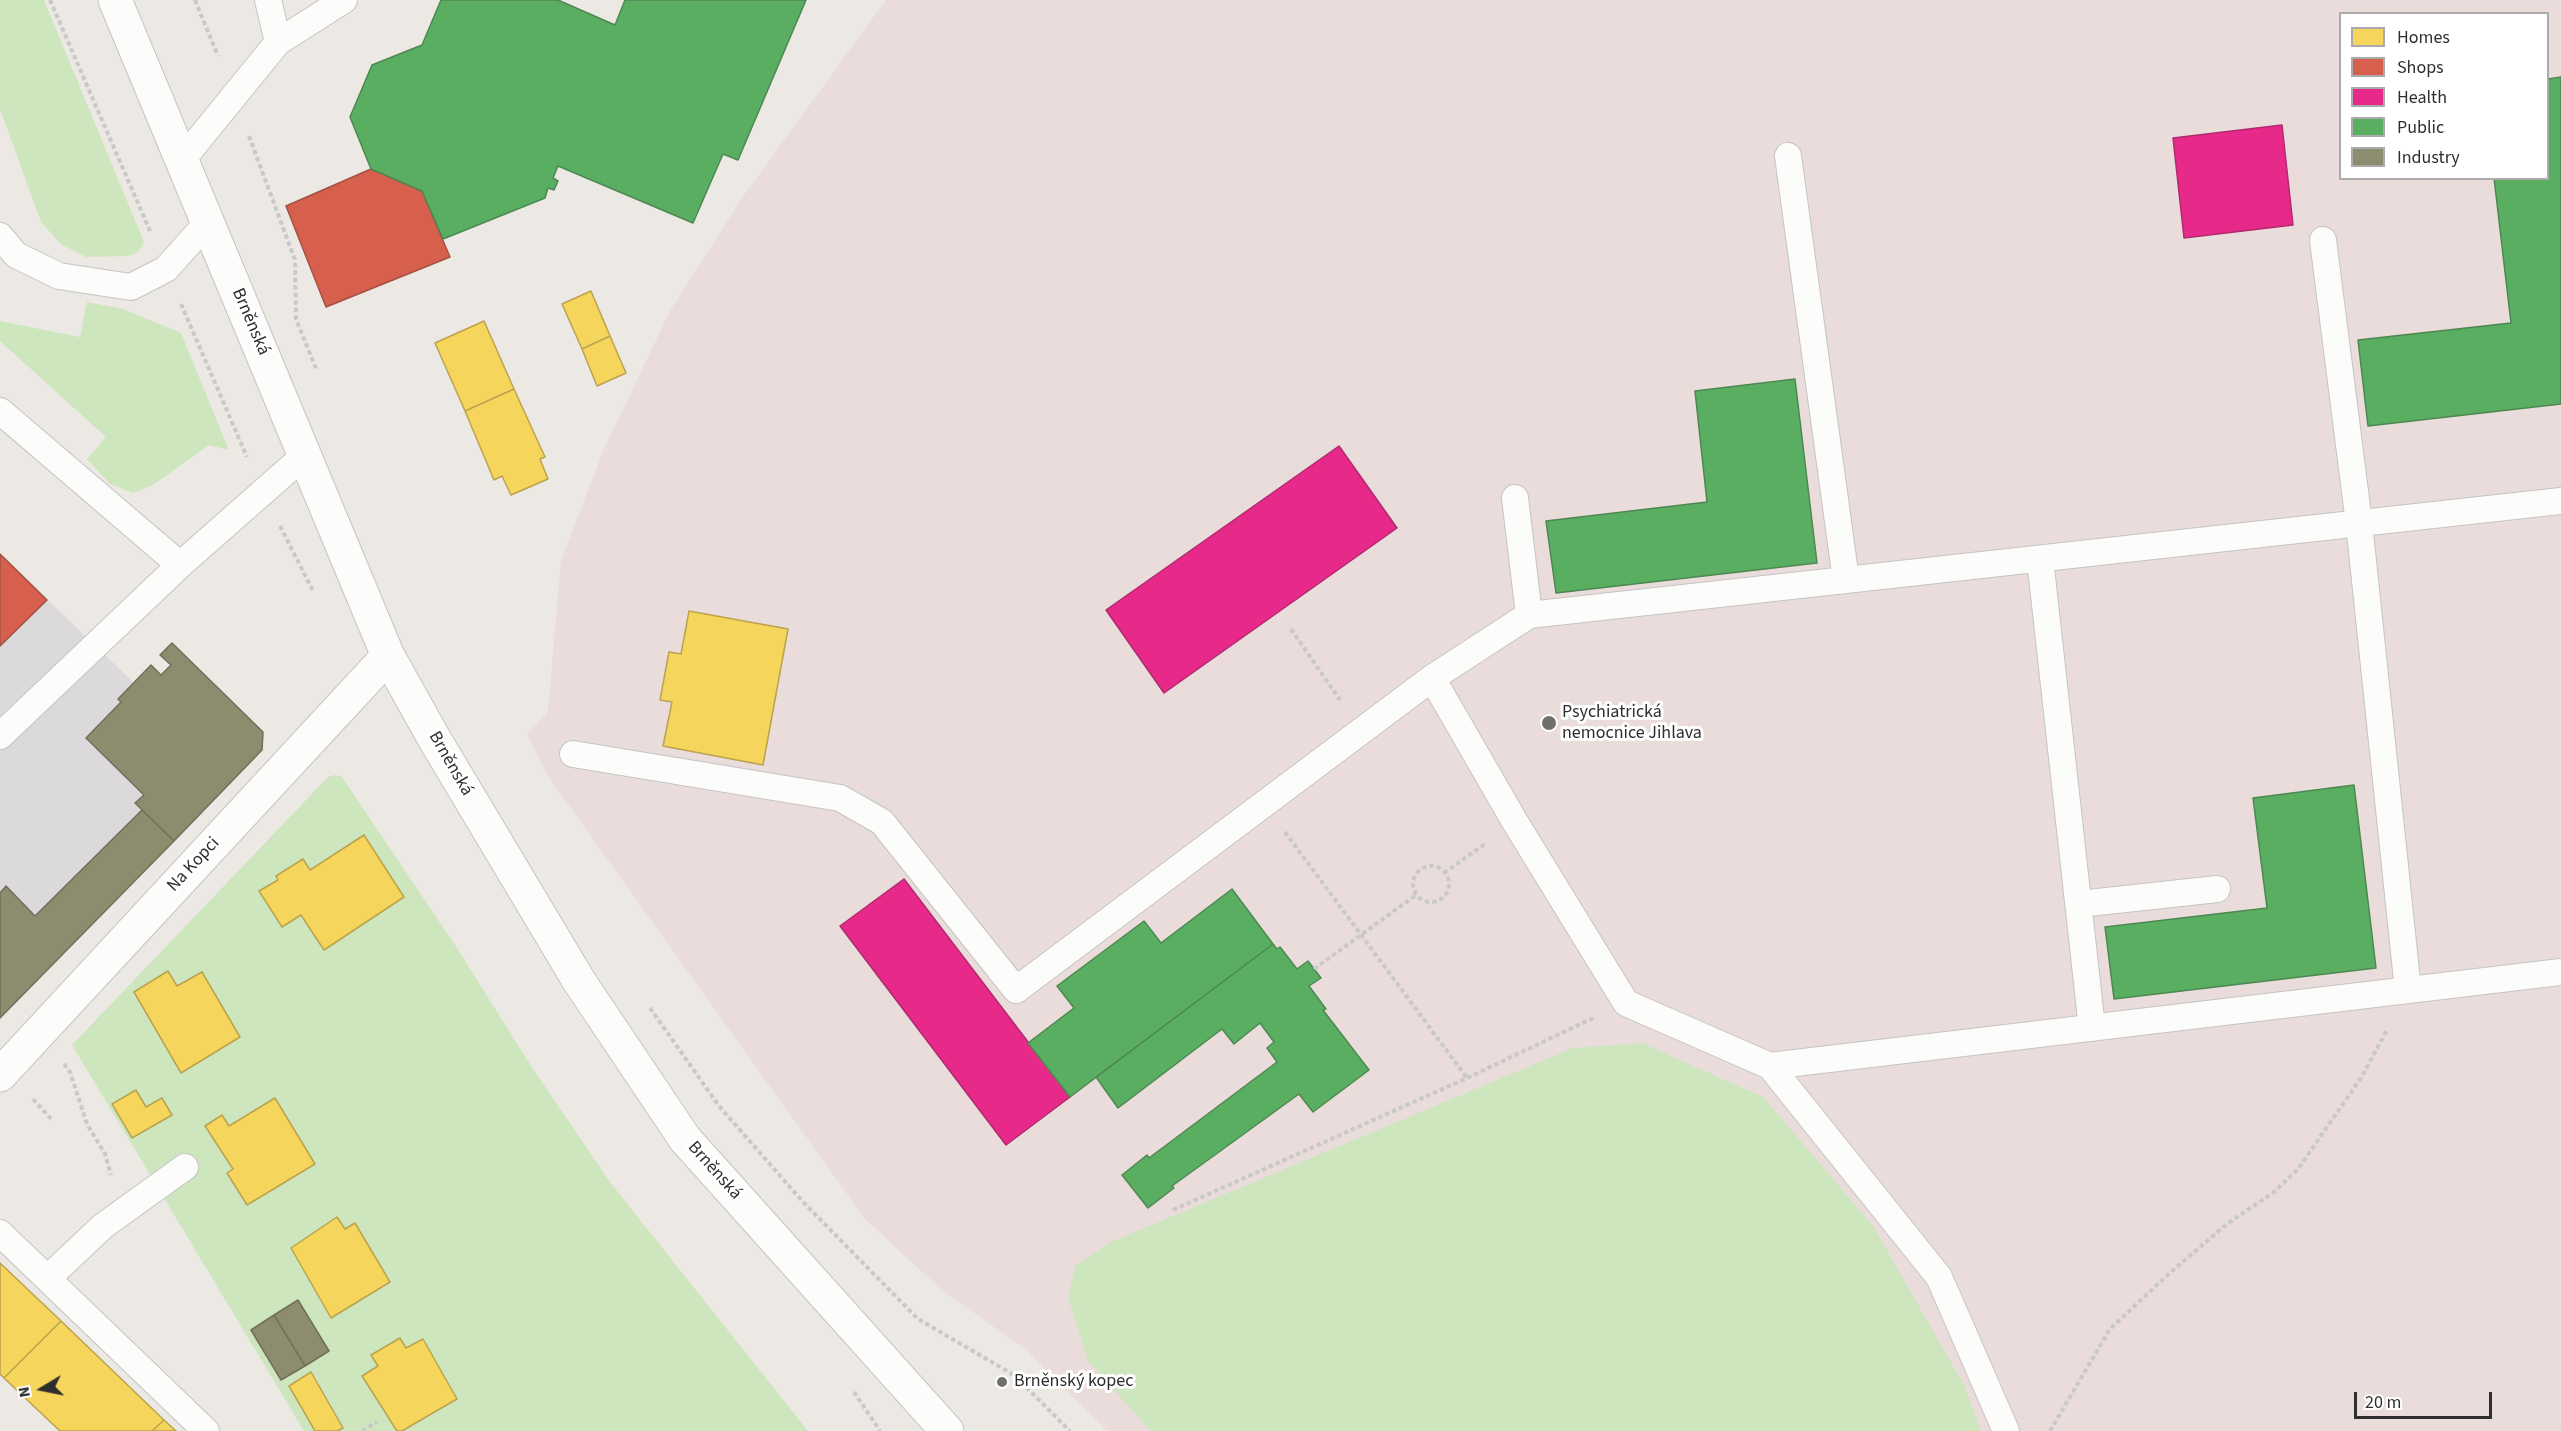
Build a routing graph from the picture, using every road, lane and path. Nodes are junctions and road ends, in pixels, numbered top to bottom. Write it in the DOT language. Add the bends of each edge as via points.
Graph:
graph roads {
  1 [pos="50,0"];
  2 [pos="115,0"];
  3 [pos="195,0"];
  4 [pos="268,0"];
  5 [pos="344,0"];
  6 [pos="278,42"];
  7 [pos="234,95"];
  8 [pos="1788,156"];
  9 [pos="182,160"];
  10 [pos="208,222"];
  11 [pos="0,236"];
  12 [pos="2323,240"];
  13 [pos="166,269"];
  14 [pos="318,372"];
  15 [pos="0,411"];
  16 [pos="305,455"];
  17 [pos="262,492"];
  18 [pos="1515,498"];
  19 [pos="2561,501"];
  20 [pos="2359,523"];
  21 [pos="2040,559"];
  22 [pos="180,565"];
  23 [pos="1846,580"];
  24 [pos="315,593"];
  25 [pos="1529,615"];
  26 [pos="1291,629"];
  27 [pos="388,656"];
  28 [pos="1432,678"];
  29 [pos="2,729"];
  30 [pos="1361,731"];
  31 [pos="573,754"];
  32 [pos="1263,802"];
  33 [pos="1515,822"];
  34 [pos="1444,873"];
  35 [pos="2217,889"];
  36 [pos="1416,895"];
  37 [pos="2079,904"];
  38 [pos="1362,936"];
  39 [pos="1314,969"];
  40 [pos="2561,972"];
  41 [pos="2408,990"];
  42 [pos="645,1001"];
  43 [pos="1626,1003"];
  44 [pos="2092,1028"];
  45 [pos="60,1057"];
  46 [pos="1770,1066"];
  47 [pos="0,1075"];
  48 [pos="1467,1078"];
  49 [pos="28,1094"];
  50 [pos="51,1119"];
  51 [pos="185,1167"];
  52 [pos="1173,1210"];
  53 [pos="103,1226"];
  54 [pos="0,1233"];
  55 [pos="49,1277"];
  56 [pos="377,1422"];
  57 [pos="206,1431"];
  58 [pos="363,1431"];
  59 [pos="947,1431"];
  60 [pos="1070,1431"];
  61 [pos="2006,1431"];
  62 [pos="2050,1431"];
  1 -- 13 [label="path"];
  2 -- 9 [label="main road, Brněnská"];
  3 -- 7 [label="path"];
  4 -- 6 [label="lane"];
  5 -- 6 [label="lane"];
  6 -- 7 [label="lane"];
  7 -- 9 [label="lane"];
  7 -- 14 [label="path" via="295,260 296,319"];
  8 -- 23 [label="lane"];
  9 -- 10 [label="main road, Brněnská"];
  10 -- 13 [label="lane"];
  10 -- 16 [label="main road, Brněnská"];
  11 -- 13 [label="lane" via="16,255 59,276 131,287"];
  12 -- 20 [label="lane"];
  13 -- 17 [label="path"];
  15 -- 22 [label="lane"];
  16 -- 17 [label="lane"];
  16 -- 27 [label="main road, Brněnská"];
  17 -- 22 [label="lane"];
  17 -- 24 [label="path"];
  18 -- 25 [label="lane"];
  19 -- 20 [label="lane"];
  20 -- 21 [label="lane"];
  20 -- 41 [label="lane"];
  21 -- 23 [label="lane"];
  21 -- 37 [label="lane"];
  22 -- 29 [label="lane"];
  23 -- 25 [label="lane"];
  25 -- 28 [label="lane"];
  26 -- 30 [label="path"];
  27 -- 47 [label="main road, Na Kopci"];
  27 -- 59 [label="main road, Brněnská" via="579,981 685,1138"];
  28 -- 30 [label="lane"];
  28 -- 33 [label="lane"];
  30 -- 32 [label="lane"];
  31 -- 32 [label="lane" via="840,798 882,822 1016,990"];
  32 -- 38 [label="path"];
  33 -- 34 [label="path"];
  33 -- 43 [label="lane"];
  34 -- 36 [label="path" via="1430,866 1420,870 1414,879"];
  34 -- 36 [label="path" via="1448,885 1439,900 1427,901"];
  35 -- 37 [label="lane"];
  36 -- 38 [label="path"];
  37 -- 44 [label="lane"];
  38 -- 39 [label="path"];
  38 -- 48 [label="path"];
  40 -- 41 [label="lane"];
  41 -- 44 [label="lane"];
  41 -- 62 [label="path" via="2361,1078 2298,1169 2274,1192 2227,1224 2110,1329"];
  42 -- 60 [label="path" via="719,1106 803,1202 918,1319 1014,1375"];
  43 -- 46 [label="lane"];
  43 -- 48 [label="path"];
  44 -- 46 [label="lane"];
  45 -- 53 [label="path" via="70,1072 87,1124 105,1154 113,1184"];
  46 -- 61 [label="lane" via="1939,1277"];
  48 -- 52 [label="path"];
  49 -- 50 [label="path"];
  51 -- 53 [label="lane"];
  53 -- 55 [label="lane"];
  54 -- 55 [label="lane"];
  55 -- 57 [label="lane"];
  56 -- 58 [label="path"];
}
